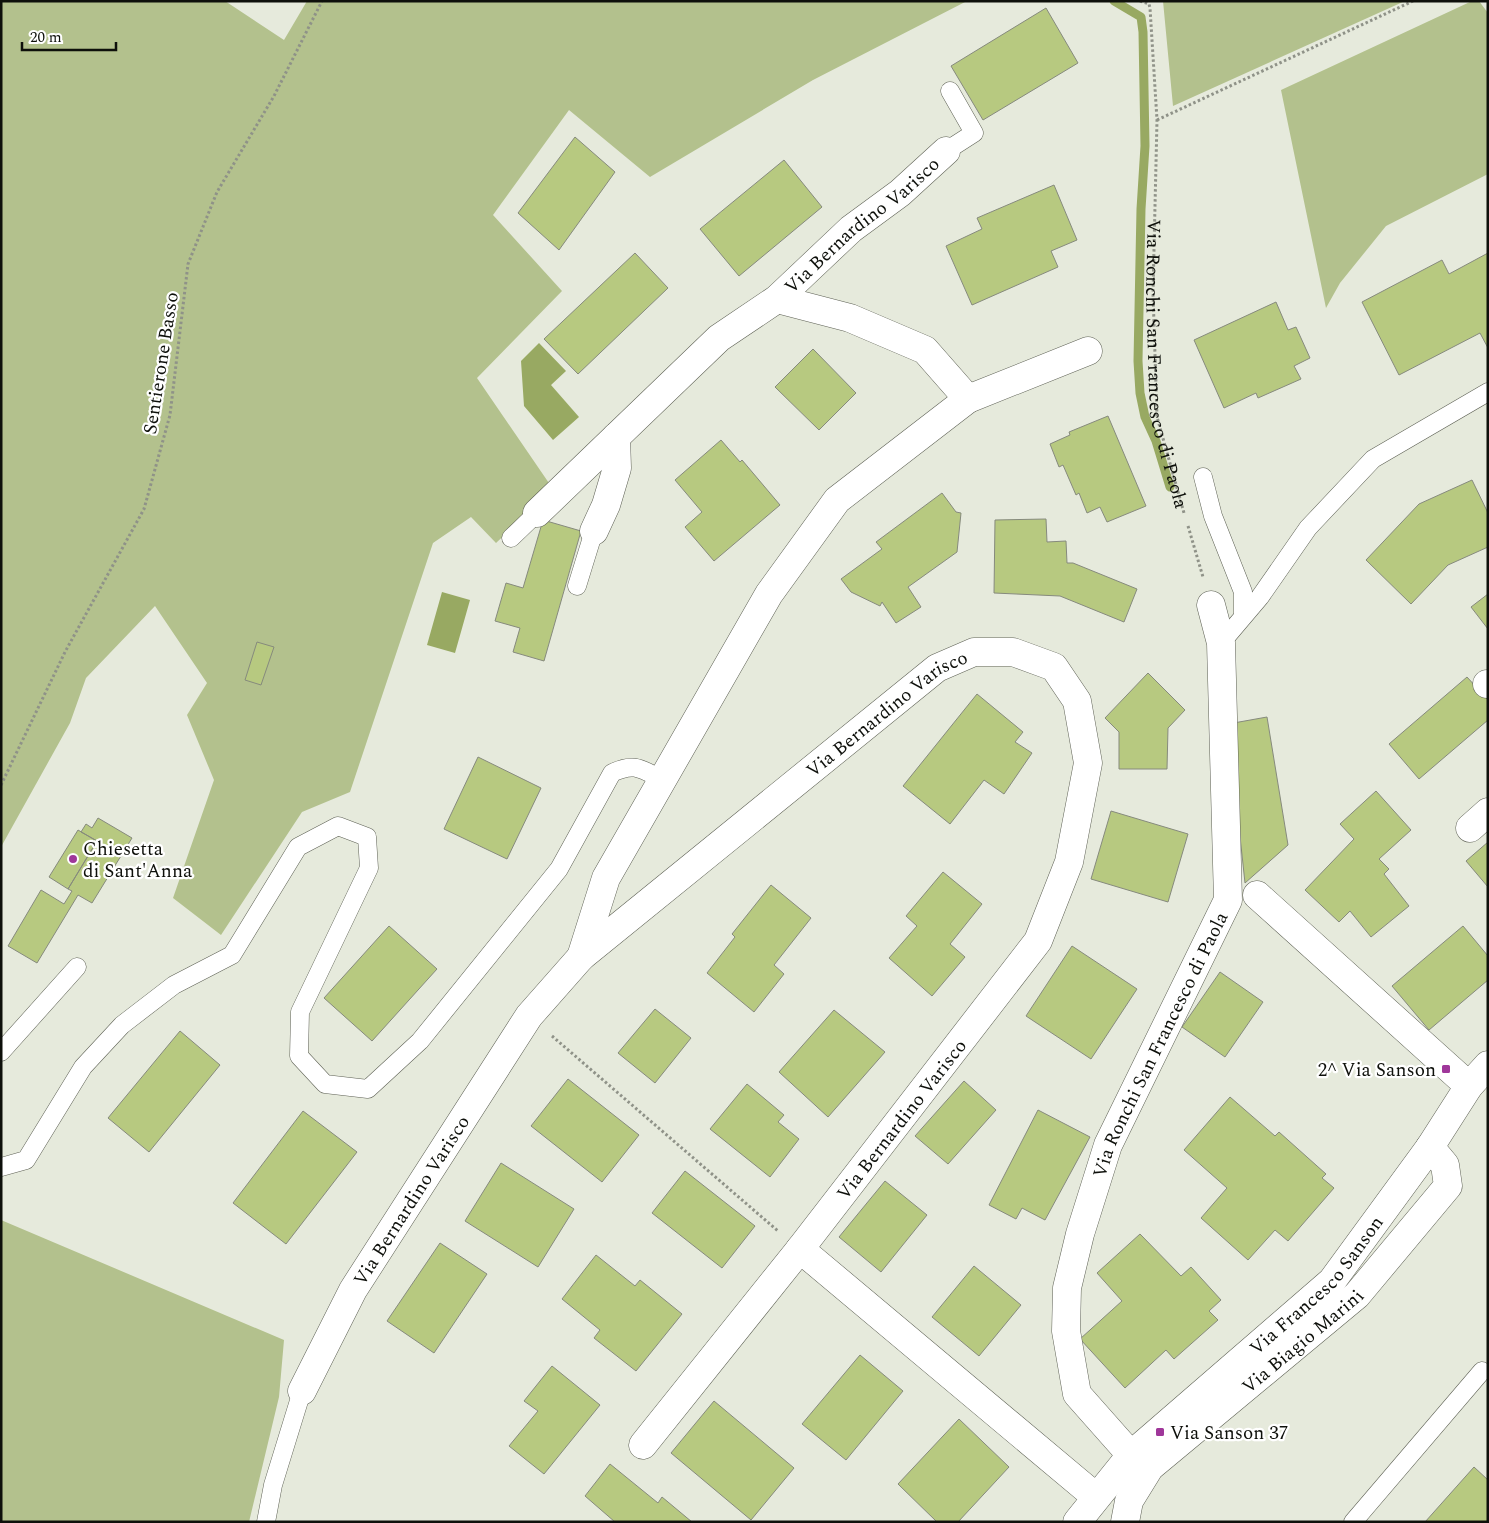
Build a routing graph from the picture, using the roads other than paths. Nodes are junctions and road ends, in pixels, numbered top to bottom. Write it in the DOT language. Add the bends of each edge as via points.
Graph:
graph roads {
  1 [pos="950,91"];
  2 [pos="946,151"];
  3 [pos="777,299"];
  4 [pos="1088,351"];
  5 [pos="1488,392"];
  6 [pos="968,399"];
  7 [pos="616,437"];
  8 [pos="1203,477"];
  9 [pos="537,512"];
  10 [pos="594,531"];
  11 [pos="511,538"];
  12 [pos="577,586"];
  13 [pos="1210,605"];
  14 [pos="1243,617"];
  15 [pos="1221,643"];
  16 [pos="663,780"];
  17 [pos="1257,895"];
  18 [pos="582,957"];
  19 [pos="77,967"];
  20 [pos="1,1052"];
  21 [pos="1488,1065"];
  22 [pos="1469,1086"];
  23 [pos="1430,1147"];
  24 [pos="1,1168"];
  25 [pos="800,1249"];
  26 [pos="1482,1371"];
  27 [pos="302,1391"];
  28 [pos="643,1445"];
  29 [pos="1131,1455"];
  30 [pos="1096,1497"];
  31 [pos="266,1522"];
  32 [pos="1077,1522"];
  33 [pos="1125,1522"];
  34 [pos="1353,1522"];
  1 -- 2 [label="lane" via="974,134"];
  2 -- 3 [label="street, Via Bernardino Varisco" via="900,193 851,229"];
  3 -- 6 [label="street, Via Bernardino Varisco" via="850,318 925,350"];
  3 -- 7 [label="street, Via Bernardino Varisco" via="719,338"];
  4 -- 6 [label="street, Via Bernardino Varisco"];
  5 -- 14 [label="lane" via="1373,459 1308,528"];
  6 -- 16 [label="street, Via Bernardino Varisco" via="837,500 769,594"];
  7 -- 9 [label="street, Via Bernardino Varisco"];
  7 -- 10 [label="street" via="617,468"];
  8 -- 14 [label="lane" via="1213,516 1243,592"];
  9 -- 11 [label="lane"];
  10 -- 12 [label="lane"];
  13 -- 15 [label="street, Via Ronchi San Francesco di Paola"];
  14 -- 15 [label="lane"];
  15 -- 29 [label="street, Via Ronchi San Francesco di Paola" via="1228,900 1108,1145 1067,1288 1066,1331 1077,1394"];
  16 -- 18 [label="street, Via Bernardino Varisco" via="606,878"];
  16 -- 24 [label="lane" via="638,767 626,766 612,773 559,868 420,1041 368,1089 325,1084 299,1056 300,1012 369,868 367,837 338,826 298,847 232,956 174,985 122,1025 83,1067 26,1160"];
  17 -- 22 [label="street"];
  18 -- 25 [label="street, Via Bernardino Varisco" via="937,668 974,652 1013,652 1054,667 1077,700 1088,763 1069,862 1038,941"];
  18 -- 27 [label="street, Via Bernardino Varisco" via="529,1016 353,1290"];
  19 -- 20 [label="lane"];
  21 -- 22 [label="street, Via Francesco Sanson"];
  22 -- 23 [label="street, Via Francesco Sanson"];
  23 -- 29 [label="street, Via Francesco Sanson" via="1332,1281"];
  23 -- 33 [label="street, Via Biagio Marini" via="1445,1165 1448,1186 1357,1295 1150,1467 1128,1501"];
  25 -- 28 [label="street, Via Bernardino Varisco"];
  25 -- 30 [label="street"];
  26 -- 34 [label="lane"];
  27 -- 31 [label="lane" via="273,1485"];
  29 -- 30 [label="street"];
  30 -- 32 [label="street"];
}
